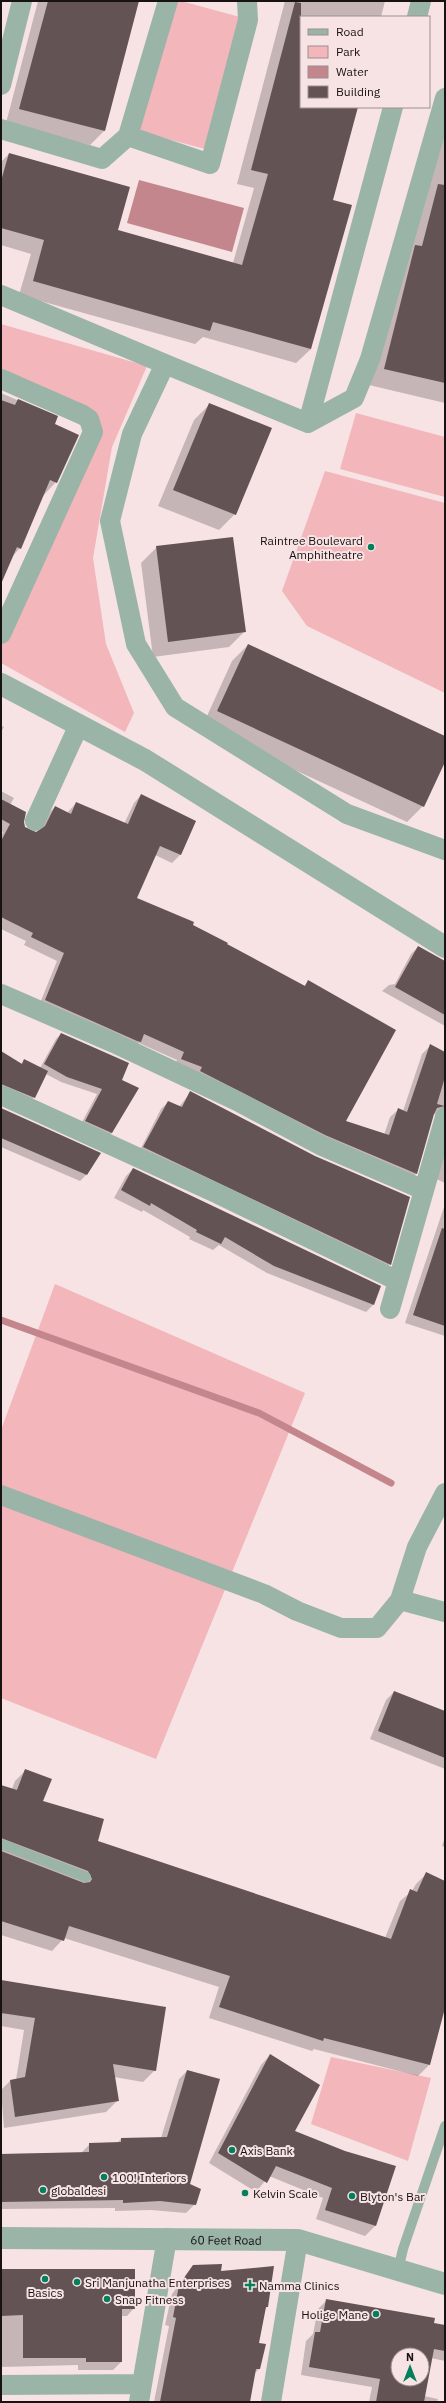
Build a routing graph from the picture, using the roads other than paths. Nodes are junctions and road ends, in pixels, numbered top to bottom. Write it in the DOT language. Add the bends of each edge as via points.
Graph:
graph roads {
  1 [pos="22,1"];
  2 [pos="168,1"];
  3 [pos="247,1"];
  4 [pos="421,1"];
  5 [pos="417,16"];
  6 [pos="1,85"];
  7 [pos="445,98"];
  8 [pos="393,108"];
  9 [pos="1,129"];
  10 [pos="128,136"];
  11 [pos="1,295"];
  12 [pos="165,364"];
  13 [pos="1,379"];
  14 [pos="308,423"];
  15 [pos="1,634"];
  16 [pos="1,684"];
  17 [pos="78,727"];
  18 [pos="35,821"];
  19 [pos="445,850"];
  20 [pos="445,947"];
  21 [pos="1,994"];
  22 [pos="1,1095"];
  23 [pos="445,1117"];
  24 [pos="424,1190"];
  25 [pos="398,1281"];
  26 [pos="390,1309"];
  27 [pos="445,1493"];
  28 [pos="1,1495"];
  29 [pos="400,1600"];
  30 [pos="445,1612"];
  31 [pos="1,1844"];
  32 [pos="86,1878"];
  33 [pos="445,2126"];
  34 [pos="1,2238"];
  35 [pos="167,2238"];
  36 [pos="298,2240"];
  37 [pos="398,2270"];
  38 [pos="445,2284"];
  39 [pos="1,2385"];
  40 [pos="141,2393"];
  41 [pos="271,2402"];
  1 -- 6 [label="street"];
  2 -- 10 [label="street"];
  3 -- 10 [label="street" via="248,20 210,164"];
  4 -- 5 [label="street"];
  7 -- 14 [label="street" via="370,359 354,398"];
  8 -- 14 [label="street"];
  9 -- 10 [label="street" via="102,159"];
  11 -- 12 [label="street"];
  12 -- 14 [label="street"];
  12 -- 19 [label="street" via="132,434 110,521 136,644 175,707 347,814"];
  13 -- 15 [label="street" via="89,419 93,432"];
  16 -- 17 [label="street" via="32,698"];
  17 -- 18 [label="street"];
  17 -- 20 [label="street" via="145,760"];
  21 -- 24 [label="street" via="114,1043 237,1101 320,1145"];
  22 -- 25 [label="street" via="218,1194"];
  23 -- 24 [label="street"];
  24 -- 25 [label="street"];
  25 -- 26 [label="street"];
  27 -- 29 [label="street" via="417,1547"];
  28 -- 29 [label="street" via="264,1594 297,1611 341,1628 377,1628"];
  29 -- 30 [label="street"];
  31 -- 32 [label="lane"];
  33 -- 37 [label="lane"];
  34 -- 35 [label="street, 60 Feet Road"];
  35 -- 36 [label="street, 60 Feet Road"];
  35 -- 40 [label="street"];
  36 -- 37 [label="street, 60 Feet Road"];
  36 -- 41 [label="street"];
  37 -- 38 [label="street, 60 Feet Road"];
  39 -- 40 [label="street"];
}
